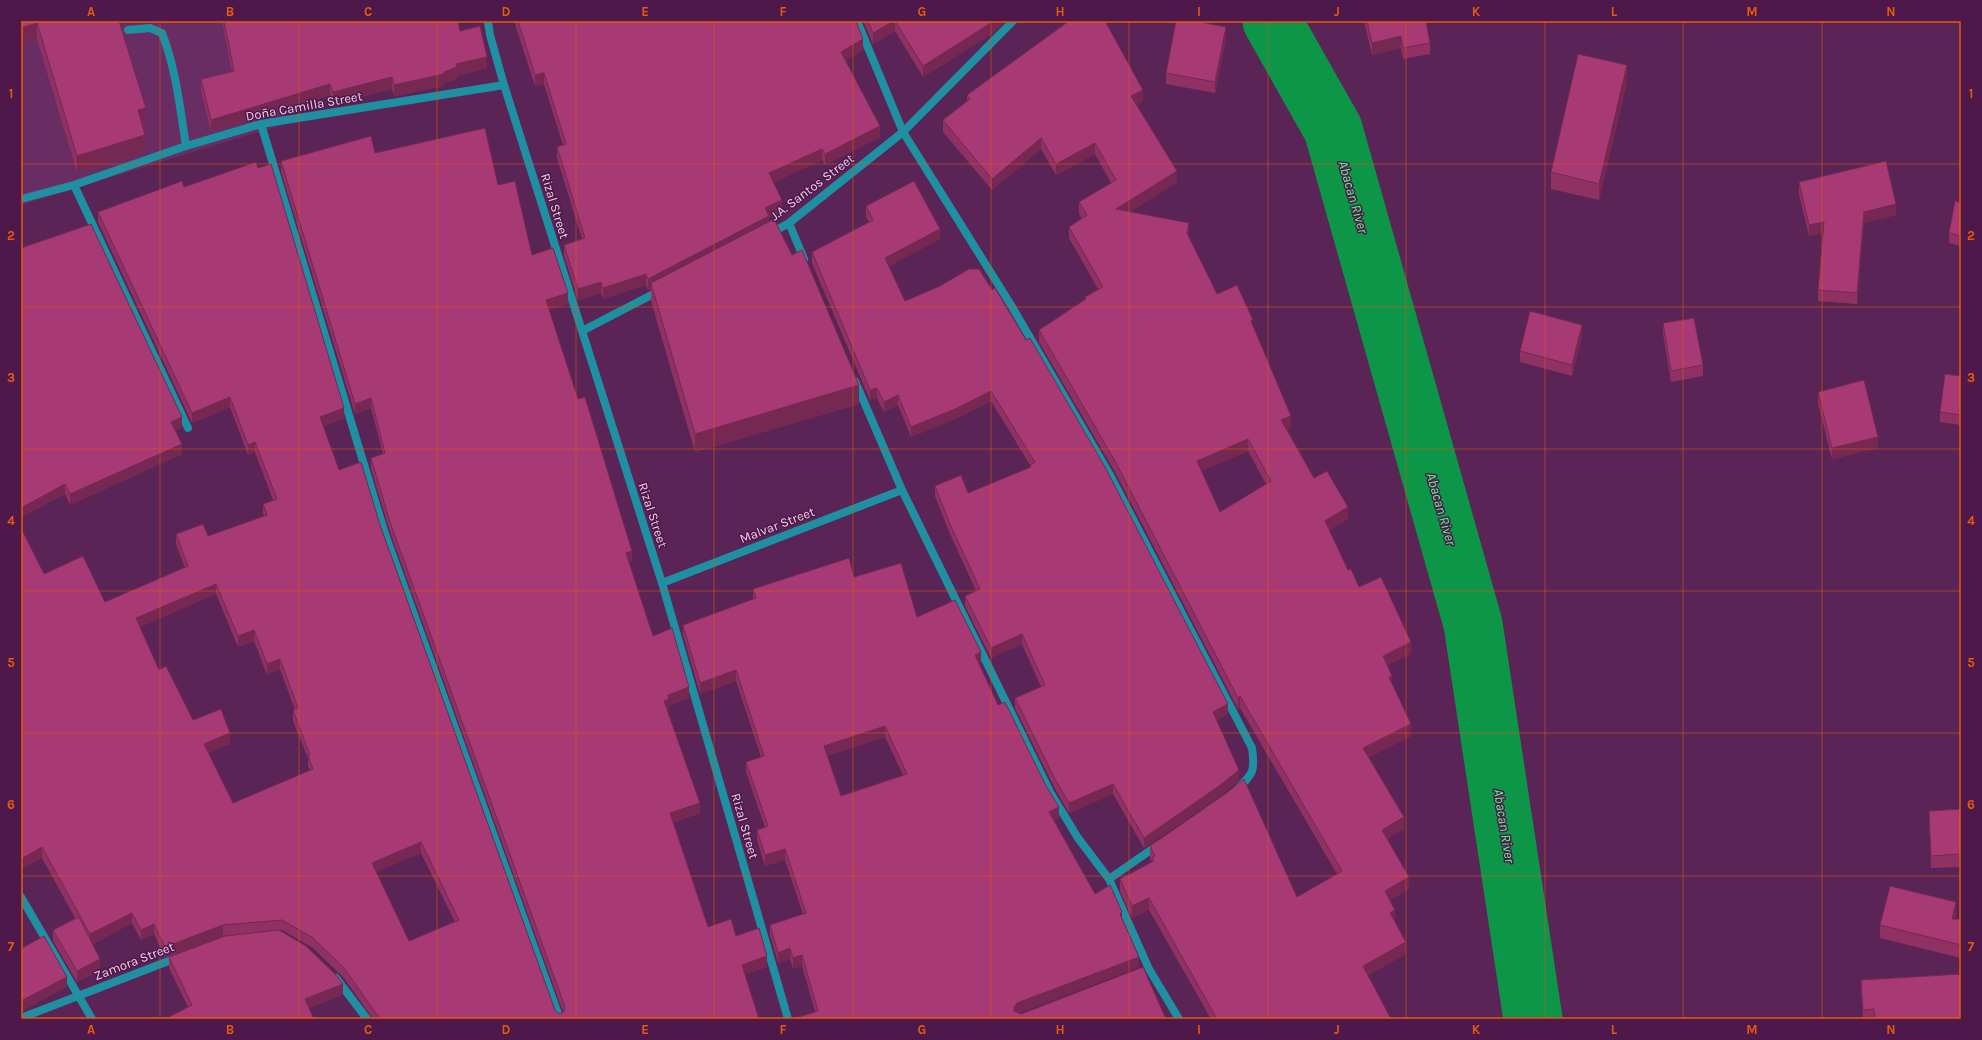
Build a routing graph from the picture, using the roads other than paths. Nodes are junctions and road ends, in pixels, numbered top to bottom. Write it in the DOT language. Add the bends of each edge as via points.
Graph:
graph roads {
  1 [pos="488,21"];
  2 [pos="857,21"];
  3 [pos="1013,21"];
  4 [pos="128,30"];
  5 [pos="504,85"];
  6 [pos="261,124"];
  7 [pos="903,132"];
  8 [pos="186,146"];
  9 [pos="74,184"];
  10 [pos="21,198"];
  11 [pos="789,223"];
  12 [pos="762,238"];
  13 [pos="807,266"];
  14 [pos="672,284"];
  15 [pos="582,331"];
  16 [pos="853,375"];
  17 [pos="188,428"];
  18 [pos="902,490"];
  19 [pos="662,583"];
  20 [pos="1233,792"];
  21 [pos="1166,840"];
  22 [pos="1109,879"];
  23 [pos="21,897"];
  24 [pos="187,954"];
  25 [pos="330,972"];
  26 [pos="78,995"];
  27 [pos="21,1018"];
  28 [pos="92,1019"];
  29 [pos="367,1019"];
  30 [pos="560,1019"];
  31 [pos="788,1019"];
  32 [pos="1179,1019"];
  1 -- 5 [label="street, Rizal Street"];
  2 -- 7 [label="street"];
  3 -- 7 [label="street, J.A. Santos Street"];
  4 -- 8 [label="street" via="150,28 162,33 178,93"];
  5 -- 6 [label="street, Doña Camilla Street"];
  5 -- 15 [label="street, Rizal Street"];
  6 -- 8 [label="street, Doña Camilla Street"];
  6 -- 30 [label="street" via="385,534"];
  7 -- 11 [label="street, J.A. Santos Street"];
  7 -- 20 [label="street" via="1011,305 1110,475 1252,748 1254,764 1250,778"];
  8 -- 9 [label="street, Doña Camilla Street"];
  9 -- 10 [label="street, Doña Camilla Street"];
  9 -- 17 [label="street"];
  11 -- 12 [label="street, J.A. Santos Street"];
  11 -- 13 [label="street"];
  14 -- 15 [label="street"];
  15 -- 19 [label="street, Rizal Street"];
  16 -- 18 [label="street"];
  18 -- 19 [label="street, Malvar Street"];
  18 -- 22 [label="street" via="1050,792 1078,838"];
  19 -- 31 [label="street, Rizal Street"];
  21 -- 22 [label="street"];
  22 -- 32 [label="street" via="1145,970"];
  23 -- 26 [label="street"];
  24 -- 26 [label="street, Zamora Street"];
  25 -- 29 [label="street"];
  26 -- 27 [label="street, Zamora Street"];
  26 -- 28 [label="street"];
}
